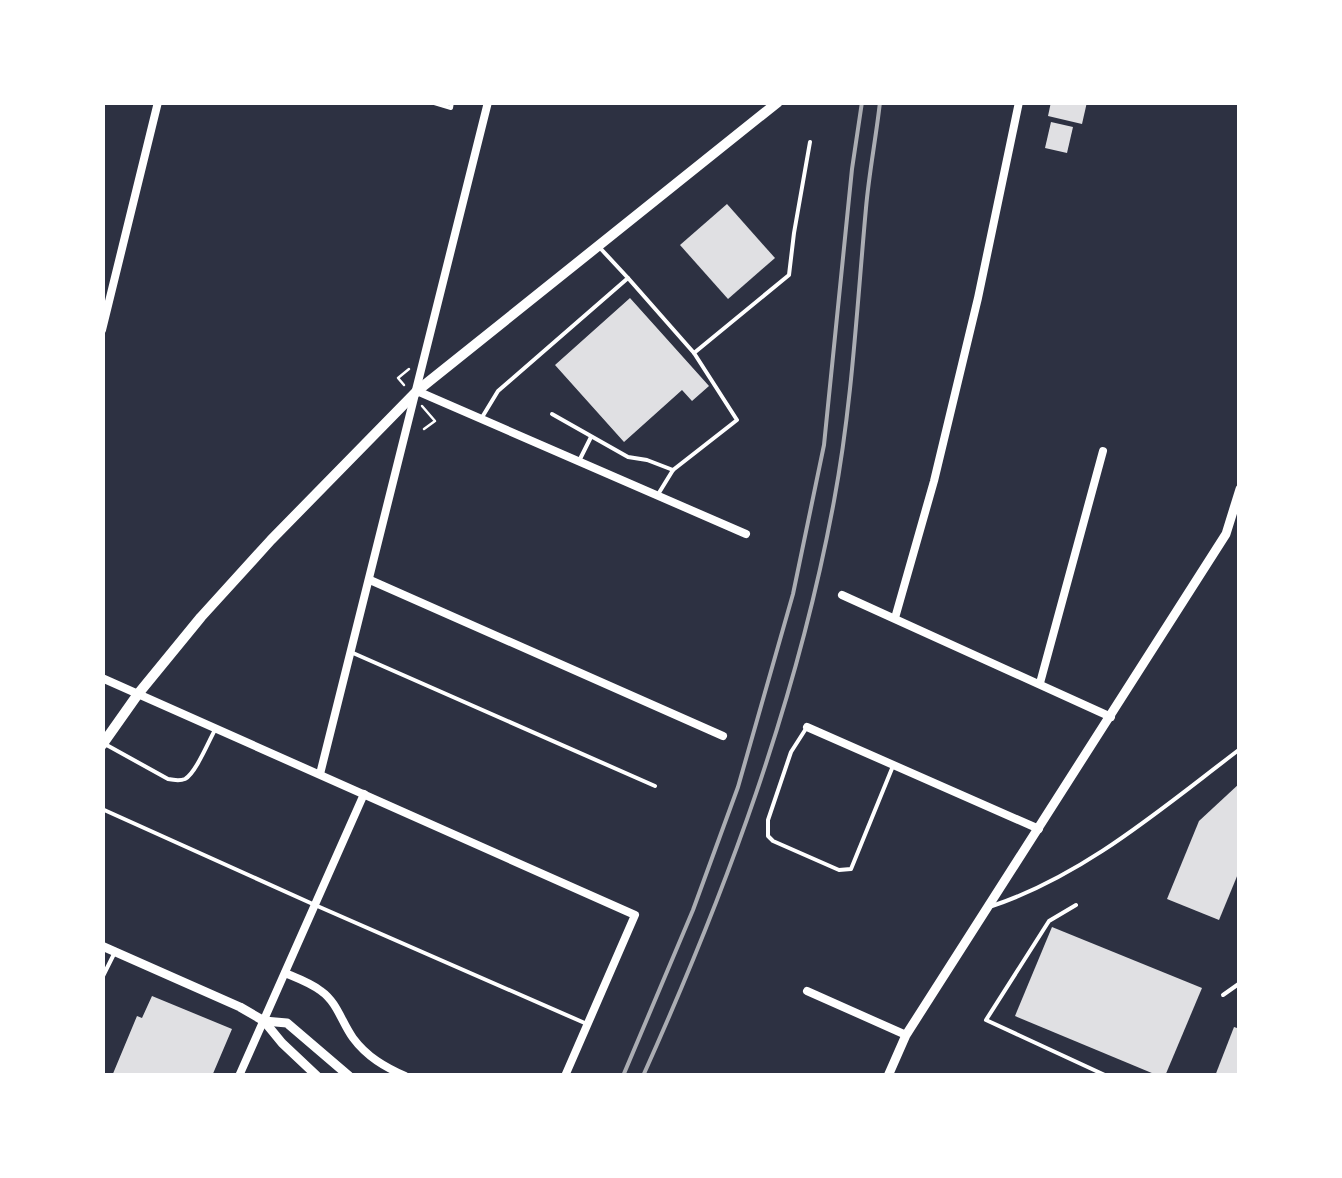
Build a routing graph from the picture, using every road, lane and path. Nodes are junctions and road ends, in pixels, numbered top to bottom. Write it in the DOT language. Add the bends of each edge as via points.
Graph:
graph roads {
  1 [pos="158,102"];
  2 [pos="431,102"];
  3 [pos="452,102"];
  4 [pos="488,102"];
  5 [pos="778,102"];
  6 [pos="1019,102"];
  7 [pos="810,142"];
  8 [pos="599,246"];
  9 [pos="628,278"];
  10 [pos="102,330"];
  11 [pos="694,353"];
  12 [pos="409,369"];
  13 [pos="398,378"];
  14 [pos="417,392"];
  15 [pos="552,414"];
  16 [pos="481,419"];
  17 [pos="435,420"];
  18 [pos="424,429"];
  19 [pos="592,436"];
  20 [pos="1102,451"];
  21 [pos="578,462"];
  22 [pos="673,470"];
  23 [pos="1240,489"];
  24 [pos="657,496"];
  25 [pos="746,534"];
  26 [pos="370,580"];
  27 [pos="842,595"];
  28 [pos="895,618"];
  29 [pos="351,652"];
  30 [pos="102,678"];
  31 [pos="1040,683"];
  32 [pos="138,694"];
  33 [pos="1111,717"];
  34 [pos="807,727"];
  35 [pos="216,728"];
  36 [pos="723,736"];
  37 [pos="103,744"];
  38 [pos="1240,750"];
  39 [pos="894,765"];
  40 [pos="320,774"];
  41 [pos="655,786"];
  42 [pos="364,794"];
  43 [pos="102,809"];
  44 [pos="1038,829"];
  45 [pos="1076,904"];
  46 [pos="314,905"];
  47 [pos="987,907"];
  48 [pos="102,946"];
  49 [pos="116,952"];
  50 [pos="285,972"];
  51 [pos="102,978"];
  52 [pos="1240,984"];
  53 [pos="807,990"];
  54 [pos="1223,994"];
  55 [pos="264,1020"];
  56 [pos="587,1024"];
  57 [pos="906,1036"];
  58 [pos="239,1076"];
  59 [pos="317,1076"];
  60 [pos="349,1076"];
  61 [pos="406,1076"];
  62 [pos="565,1076"];
  63 [pos="888,1076"];
  64 [pos="1107,1076"];
  1 -- 10 [label="street"];
  2 -- 3 [label="lane" via="450,108"];
  4 -- 14 [label="street"];
  5 -- 8 [label="main road"];
  6 -- 28 [label="street" via="978,298"];
  7 -- 11 [label="lane" via="790,275"];
  8 -- 9 [label="lane"];
  8 -- 14 [label="main road"];
  9 -- 11 [label="lane"];
  9 -- 16 [label="lane" via="498,391"];
  11 -- 22 [label="lane" via="737,420"];
  12 -- 13 [label="path"];
  14 -- 16 [label="street"];
  14 -- 26 [label="street"];
  14 -- 32 [label="main road" via="270,540"];
  15 -- 19 [label="lane"];
  16 -- 21 [label="street"];
  17 -- 18 [label="path"];
  19 -- 21 [label="lane"];
  19 -- 22 [label="lane" via="628,457"];
  20 -- 31 [label="street"];
  21 -- 24 [label="street"];
  22 -- 24 [label="lane"];
  23 -- 33 [label="street" via="1226,534"];
  24 -- 25 [label="street"];
  26 -- 29 [label="street"];
  26 -- 36 [label="street"];
  27 -- 28 [label="street"];
  28 -- 31 [label="street"];
  29 -- 40 [label="street"];
  29 -- 41 [label="lane"];
  30 -- 32 [label="street"];
  31 -- 33 [label="street"];
  32 -- 35 [label="street"];
  32 -- 37 [label="main road"];
  33 -- 44 [label="street"];
  34 -- 39 [label="street"];
  34 -- 39 [label="lane" via="790,752 767,830 773,841 804,855 850,868"];
  35 -- 37 [label="lane" via="192,772 176,780"];
  35 -- 40 [label="street"];
  38 -- 47 [label="lane" via="1074,868"];
  39 -- 44 [label="street"];
  40 -- 42 [label="street"];
  42 -- 46 [label="street"];
  42 -- 56 [label="street" via="636,915"];
  43 -- 46 [label="lane"];
  44 -- 47 [label="street"];
  45 -- 64 [label="lane" via="1049,921 986,1020"];
  46 -- 50 [label="street"];
  46 -- 56 [label="lane"];
  47 -- 57 [label="street"];
  48 -- 49 [label="street"];
  49 -- 51 [label="lane"];
  49 -- 55 [label="street"];
  50 -- 55 [label="street"];
  50 -- 61 [label="street" via="323,992 368,1056"];
  52 -- 54 [label="lane"];
  53 -- 57 [label="street"];
  55 -- 58 [label="street"];
  55 -- 59 [label="street"];
  55 -- 60 [label="street" via="288,1023"];
  56 -- 62 [label="street"];
  57 -- 63 [label="street"];
}
